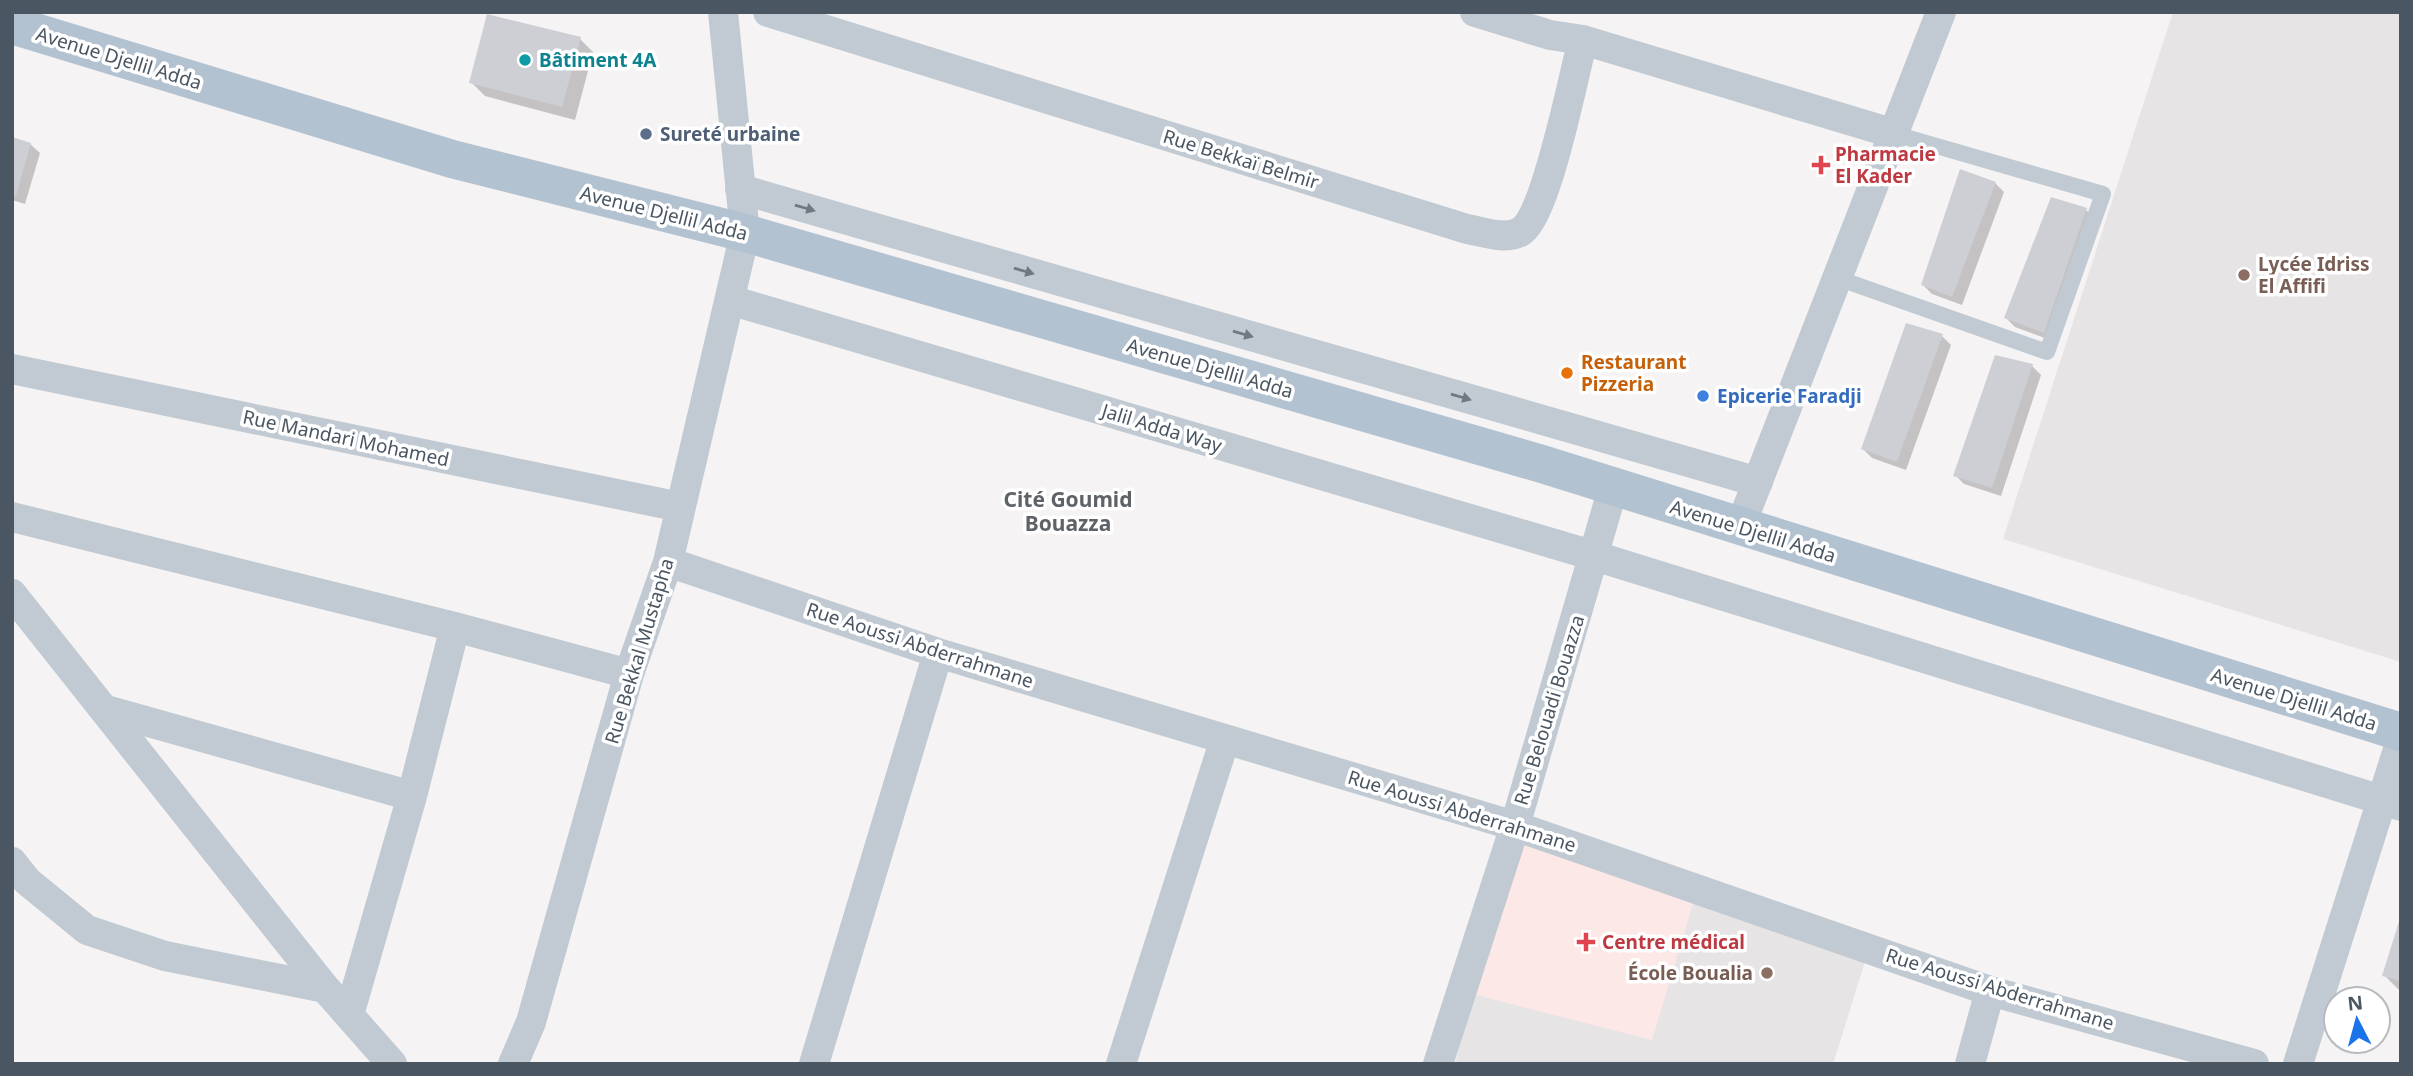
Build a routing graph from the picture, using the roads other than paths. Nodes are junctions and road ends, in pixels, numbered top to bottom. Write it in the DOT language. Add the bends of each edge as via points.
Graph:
graph roads {
  1 [pos="723,12"];
  2 [pos="768,12"];
  3 [pos="1475,12"];
  4 [pos="1941,12"];
  5 [pos="12,25"];
  6 [pos="1583,40"];
  7 [pos="1895,134"];
  8 [pos="740,189"];
  9 [pos="745,233"];
  10 [pos="1840,279"];
  11 [pos="730,300"];
  12 [pos="12,369"];
  13 [pos="1758,482"];
  14 [pos="1613,488"];
  15 [pos="681,507"];
  16 [pos="12,517"];
  17 [pos="1740,527"];
  18 [pos="1595,556"];
  19 [pos="668,562"];
  20 [pos="12,594"];
  21 [pos="455,627"];
  22 [pos="938,653"];
  23 [pos="629,674"];
  24 [pos="106,710"];
  25 [pos="2401,732"];
  26 [pos="1224,739"];
  27 [pos="2401,740"];
  28 [pos="412,796"];
  29 [pos="2392,804"];
  30 [pos="1515,826"];
  31 [pos="12,862"];
  32 [pos="324,988"];
  33 [pos="1990,991"];
  34 [pos="349,1015"];
  35 [pos="391,1064"];
  36 [pos="513,1064"];
  37 [pos="814,1064"];
  38 [pos="1121,1064"];
  39 [pos="1438,1064"];
  40 [pos="1970,1064"];
  41 [pos="2254,1064"];
  42 [pos="2298,1064"];
  1 -- 8 [label="street, Rue Bekkal Mustapha"];
  2 -- 6 [label="street, Rue Bekkaï Belmir" via="1467,229 1508,237 1534,218 1544,193"];
  3 -- 6 [label="street"];
  4 -- 7 [label="street"];
  5 -- 9 [label="main road, Avenue Djellil Adda" via="452,159"];
  6 -- 7 [label="street"];
  7 -- 10 [label="street"];
  7 -- 10 [label="lane" via="2103,194 2047,352"];
  8 -- 9 [label="street, Rue Bekkal Mustapha"];
  8 -- 13 [label="street, one-way"];
  9 -- 11 [label="street, Rue Bekkal Mustapha"];
  9 -- 14 [label="main road, Avenue Djellil Adda"];
  10 -- 13 [label="street"];
  11 -- 15 [label="street, Rue Bekkal Mustapha"];
  11 -- 18 [label="street, Jalil Adda Way"];
  12 -- 15 [label="street, Rue Mandari Mohamed"];
  13 -- 17 [label="street"];
  14 -- 17 [label="main road, Avenue Djellil Adda"];
  14 -- 18 [label="street, Rue Belouadi Bouazza"];
  15 -- 19 [label="street, Rue Bekkal Mustapha"];
  16 -- 21 [label="street"];
  17 -- 25 [label="main road, Avenue Djellil Adda"];
  18 -- 29 [label="street"];
  18 -- 30 [label="street, Rue Belouadi Bouazza"];
  19 -- 22 [label="street, Rue Aoussi Abderrahmane"];
  19 -- 23 [label="street, Rue Bekkal Mustapha"];
  20 -- 24 [label="street"];
  21 -- 23 [label="street"];
  21 -- 28 [label="street"];
  22 -- 26 [label="street, Rue Aoussi Abderrahmane"];
  22 -- 37 [label="street"];
  23 -- 36 [label="street, Rue Bekkal Mustapha" via="531,1022"];
  24 -- 28 [label="street"];
  24 -- 32 [label="street"];
  26 -- 30 [label="street, Rue Aoussi Abderrahmane"];
  26 -- 38 [label="street"];
  27 -- 29 [label="street"];
  28 -- 34 [label="street"];
  29 -- 42 [label="street"];
  30 -- 33 [label="street, Rue Aoussi Abderrahmane"];
  30 -- 39 [label="street, Rue Belouadi Bouazza"];
  31 -- 32 [label="street" via="27,881 87,930 165,956"];
  32 -- 34 [label="street"];
  33 -- 40 [label="street"];
  33 -- 41 [label="street, Rue Aoussi Abderrahmane"];
  34 -- 35 [label="street"];
}
